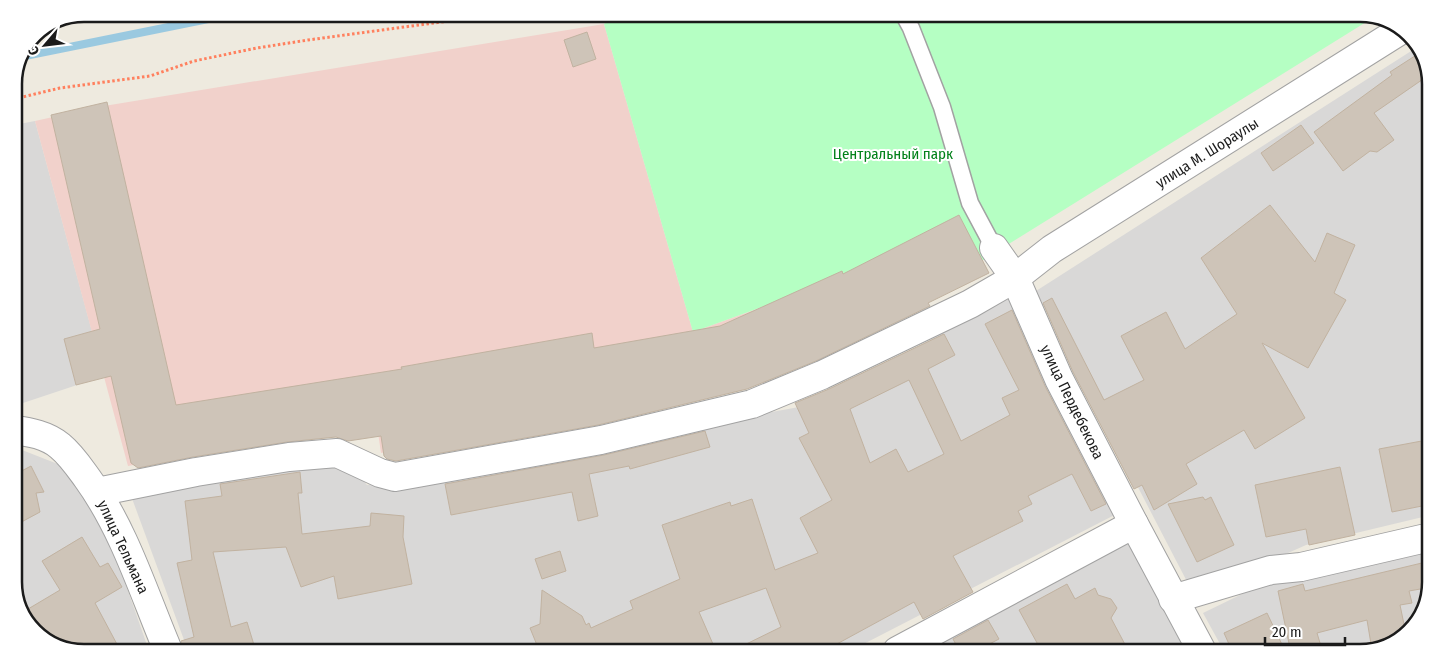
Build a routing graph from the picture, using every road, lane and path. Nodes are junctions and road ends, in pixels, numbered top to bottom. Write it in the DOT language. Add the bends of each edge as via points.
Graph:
graph roads {
  1 [pos="445,22"];
  2 [pos="908,22"];
  3 [pos="1395,34"];
  4 [pos="23,96"];
  5 [pos="994,248"];
  6 [pos="1015,278"];
  7 [pos="23,432"];
  8 [pos="97,492"];
  9 [pos="1134,524"];
  10 [pos="1422,539"];
  11 [pos="1173,599"];
  12 [pos="164,644"];
  13 [pos="910,644"];
  14 [pos="1197,644"];
  1 -- 4 [label="path" via="257,48 194,61 150,76"];
  2 -- 5 [label="lane" via="942,107 970,204"];
  3 -- 6 [label="street, улица М. Шораулы" via="1052,249"];
  5 -- 6 [label="street, улица Пердебекова"];
  6 -- 8 [label="street, улица М. Шораулы" via="953,313 752,404 601,440 395,476 380,473 337,453 289,457"];
  6 -- 9 [label="street, улица Пердебекова" via="1059,379"];
  7 -- 8 [label="street, улица Тельмана" via="42,435 60,446"];
  8 -- 12 [label="street, улица Тельмана" via="120,533"];
  9 -- 11 [label="street, улица Пердебекова"];
  9 -- 13 [label="street"];
  10 -- 11 [label="street" via="1301,567 1271,570"];
  11 -- 14 [label="street, улица Пердебекова"];
}
